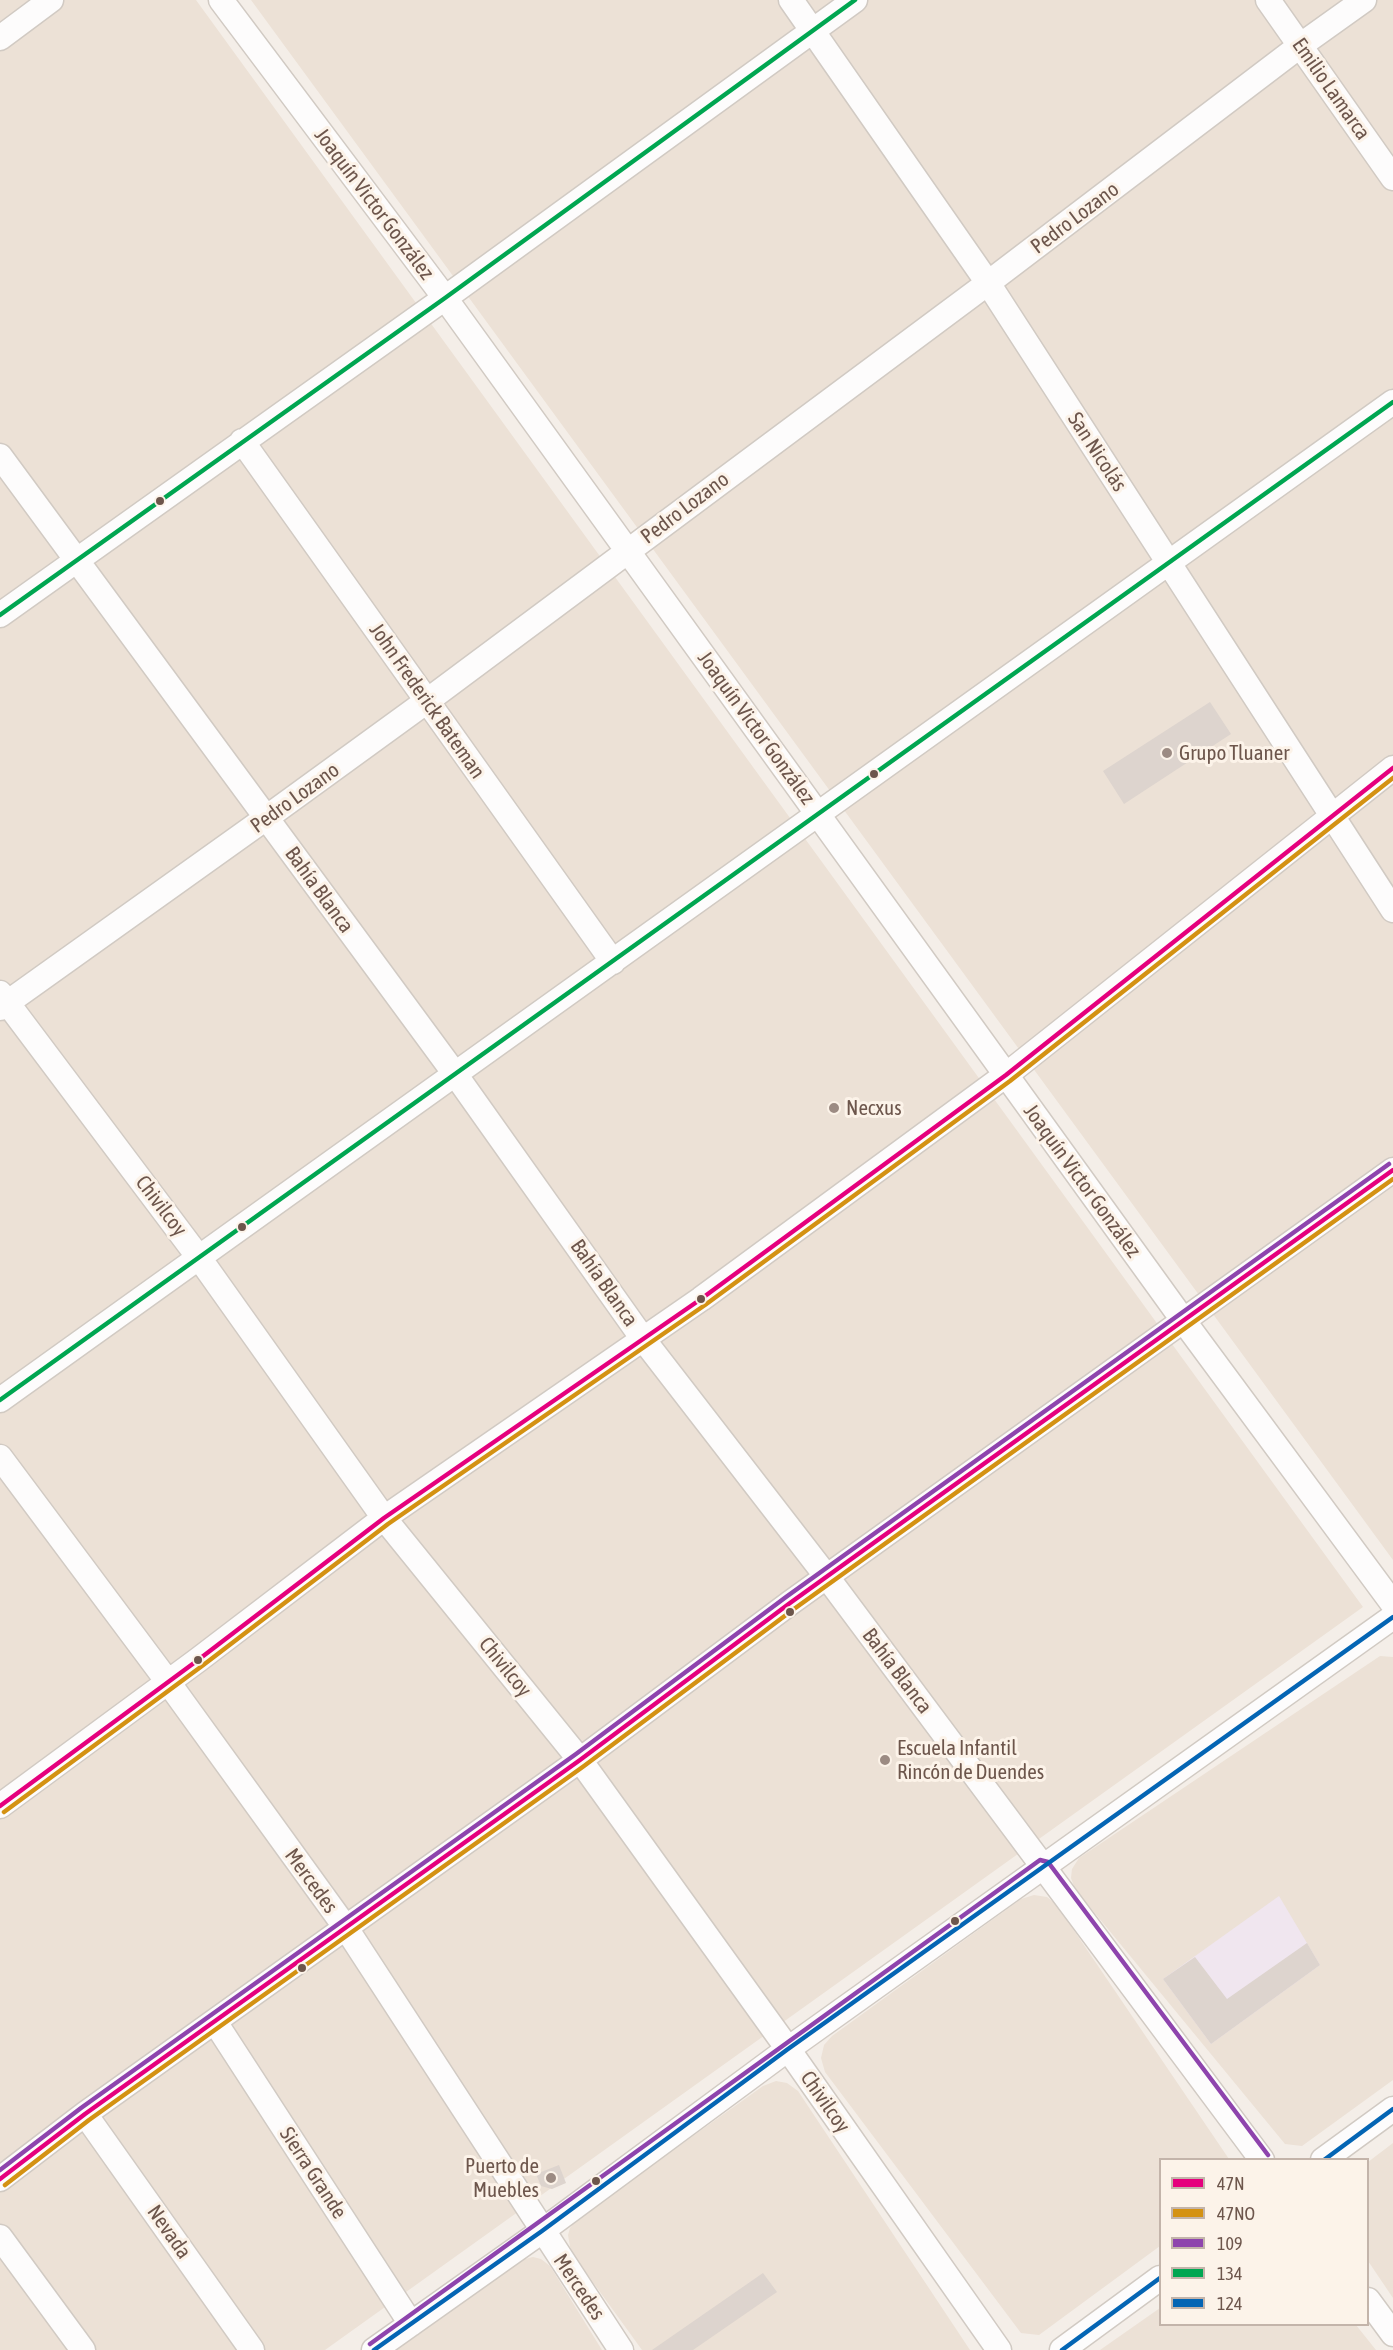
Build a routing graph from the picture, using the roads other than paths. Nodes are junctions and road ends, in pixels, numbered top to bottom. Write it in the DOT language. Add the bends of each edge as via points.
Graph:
graph roads {
  1 [pos="51,0"];
  2 [pos="221,0"];
  3 [pos="792,0"];
  4 [pos="855,0"];
  5 [pos="1268,0"];
  6 [pos="1364,0"];
  7 [pos="813,30"];
  8 [pos="0,38"];
  9 [pos="1301,45"];
  10 [pos="1393,178"];
  11 [pos="988,283"];
  12 [pos="444,298"];
  13 [pos="1393,402"];
  14 [pos="242,441"];
  15 [pos="0,456"];
  16 [pos="628,550"];
  17 [pos="77,560"];
  18 [pos="1170,563"];
  19 [pos="0,615"];
  20 [pos="427,701"];
  21 [pos="1393,768"];
  22 [pos="819,814"];
  23 [pos="1333,817"];
  24 [pos="267,818"];
  25 [pos="1393,910"];
  26 [pos="613,962"];
  27 [pos="2,1001"];
  28 [pos="455,1074"];
  29 [pos="1005,1075"];
  30 [pos="1393,1170"];
  31 [pos="200,1258"];
  32 [pos="1183,1320"];
  33 [pos="643,1339"];
  34 [pos="0,1400"];
  35 [pos="0,1457"];
  36 [pos="384,1518"];
  37 [pos="827,1577"];
  38 [pos="1393,1604"];
  39 [pos="1393,1617"];
  40 [pos="168,1682"];
  41 [pos="580,1760"];
  42 [pos="0,1806"];
  43 [pos="1042,1867"];
  44 [pos="346,1928"];
  45 [pos="215,2022"];
  46 [pos="788,2049"];
  47 [pos="1393,2109"];
  48 [pos="85,2114"];
  49 [pos="1260,2158"];
  50 [pos="1326,2158"];
  51 [pos="0,2179"];
  52 [pos="542,2231"];
  53 [pos="0,2236"];
  54 [pos="1159,2279"];
  55 [pos="1369,2301"];
  56 [pos="411,2324"];
  57 [pos="1393,2334"];
  58 [pos="83,2350"];
  59 [pos="252,2350"];
  60 [pos="374,2350"];
  61 [pos="621,2350"];
  62 [pos="999,2350"];
  63 [pos="1062,2350"];
  1 -- 8 [label="street"];
  2 -- 12 [label="street, Joaquín Victor González"];
  3 -- 7 [label="street, San Nicolás"];
  4 -- 7 [label="street"];
  5 -- 9 [label="street, Emilio Lamarca"];
  6 -- 9 [label="street, Pedro Lozano"];
  7 -- 11 [label="street, San Nicolás"];
  7 -- 12 [label="street"];
  9 -- 10 [label="street, Emilio Lamarca"];
  9 -- 11 [label="street, Pedro Lozano"];
  11 -- 16 [label="street, Pedro Lozano"];
  11 -- 18 [label="street, San Nicolás"];
  12 -- 14 [label="street"];
  12 -- 16 [label="street, Joaquín Victor González"];
  13 -- 18 [label="street"];
  14 -- 17 [label="street"];
  14 -- 20 [label="street, John Frederick Bateman"];
  15 -- 17 [label="street, Bahía Blanca"];
  16 -- 20 [label="street, Pedro Lozano"];
  16 -- 22 [label="street, Joaquín Victor González"];
  17 -- 19 [label="street"];
  17 -- 24 [label="street, Bahía Blanca"];
  18 -- 22 [label="street"];
  18 -- 23 [label="street, San Nicolás"];
  20 -- 24 [label="street, Pedro Lozano"];
  20 -- 26 [label="street, John Frederick Bateman"];
  21 -- 23 [label="street"];
  22 -- 26 [label="street"];
  22 -- 29 [label="street, Joaquín Victor González"];
  23 -- 25 [label="street, San Nicolás"];
  23 -- 29 [label="street"];
  24 -- 27 [label="street, Pedro Lozano"];
  24 -- 28 [label="street, Bahía Blanca"];
  26 -- 28 [label="street"];
  27 -- 31 [label="street, Chivilcoy"];
  28 -- 31 [label="street"];
  28 -- 33 [label="street, Bahía Blanca"];
  29 -- 32 [label="street, Joaquín Victor González"];
  29 -- 33 [label="street"];
  30 -- 32 [label="street"];
  31 -- 34 [label="street"];
  31 -- 36 [label="street, Chivilcoy"];
  32 -- 37 [label="street"];
  32 -- 38 [label="street, Joaquín Victor González"];
  33 -- 36 [label="street"];
  33 -- 37 [label="street, Bahía Blanca"];
  35 -- 40 [label="street, Mercedes"];
  36 -- 40 [label="street"];
  36 -- 41 [label="street, Chivilcoy"];
  37 -- 41 [label="street"];
  37 -- 43 [label="street, Bahía Blanca"];
  39 -- 43 [label="street"];
  40 -- 42 [label="street"];
  40 -- 44 [label="street, Mercedes"];
  41 -- 44 [label="street"];
  41 -- 46 [label="street, Chivilcoy"];
  43 -- 46 [label="street"];
  43 -- 49 [label="street, Bahía Blanca"];
  44 -- 45 [label="street"];
  44 -- 52 [label="street, Mercedes"];
  45 -- 48 [label="street"];
  45 -- 56 [label="street, Sierra Grande"];
  46 -- 52 [label="street"];
  46 -- 62 [label="street, Chivilcoy"];
  47 -- 50 [label="street"];
  48 -- 51 [label="street"];
  48 -- 59 [label="street, Nevada"];
  52 -- 56 [label="street"];
  52 -- 61 [label="street, Mercedes"];
  53 -- 58 [label="street"];
  54 -- 63 [label="street"];
  55 -- 57 [label="street"];
  56 -- 60 [label="street"];
}
